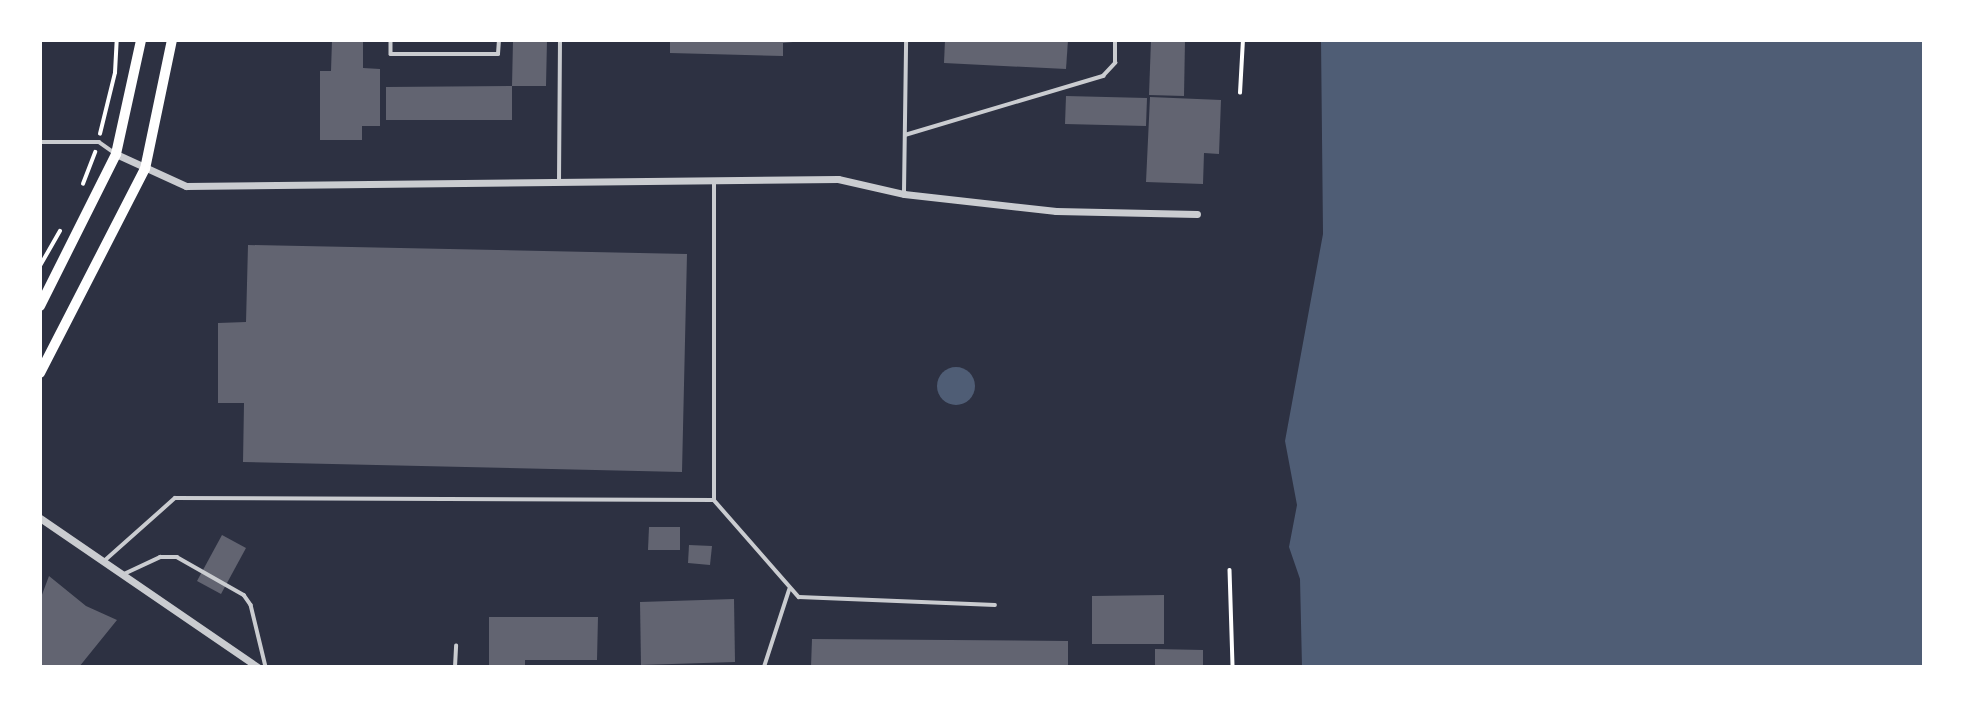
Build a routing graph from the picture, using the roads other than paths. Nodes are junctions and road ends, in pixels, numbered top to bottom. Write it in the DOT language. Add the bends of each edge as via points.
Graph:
graph roads {
  1 [pos="141,40"];
  2 [pos="172,40"];
  3 [pos="391,40"];
  4 [pos="499,40"];
  5 [pos="560,40"];
  6 [pos="906,40"];
  7 [pos="1115,40"];
  8 [pos="905,135"];
  9 [pos="40,142"];
  10 [pos="116,154"];
  11 [pos="145,170"];
  12 [pos="714,182"];
  13 [pos="559,184"];
  14 [pos="904,194"];
  15 [pos="1197,214"];
  16 [pos="40,306"];
  17 [pos="40,373"];
  18 [pos="714,500"];
  19 [pos="40,517"];
  20 [pos="103,562"];
  21 [pos="122,575"];
  22 [pos="789,590"];
  23 [pos="995,606"];
  24 [pos="456,646"];
  25 [pos="258,667"];
  26 [pos="266,667"];
  27 [pos="455,667"];
  28 [pos="764,667"];
  1 -- 10 [label="main road"];
  2 -- 11 [label="main road"];
  3 -- 4 [label="lane" via="391,54 498,54"];
  5 -- 13 [label="lane"];
  6 -- 8 [label="lane"];
  7 -- 8 [label="lane" via="1115,63 1103,76"];
  8 -- 14 [label="lane"];
  9 -- 10 [label="lane" via="99,142"];
  10 -- 11 [label="street"];
  10 -- 16 [label="main road"];
  11 -- 13 [label="street" via="186,187"];
  11 -- 17 [label="main road"];
  12 -- 13 [label="street"];
  12 -- 14 [label="street" via="838,179"];
  12 -- 18 [label="lane"];
  14 -- 15 [label="street" via="1056,211"];
  18 -- 20 [label="lane" via="175,498"];
  18 -- 22 [label="lane"];
  19 -- 20 [label="street"];
  20 -- 21 [label="street"];
  21 -- 25 [label="street"];
  21 -- 26 [label="lane" via="160,557 177,557 244,595 251,605"];
  22 -- 23 [label="lane" via="799,597"];
  22 -- 28 [label="lane"];
  24 -- 27 [label="lane"];
}
